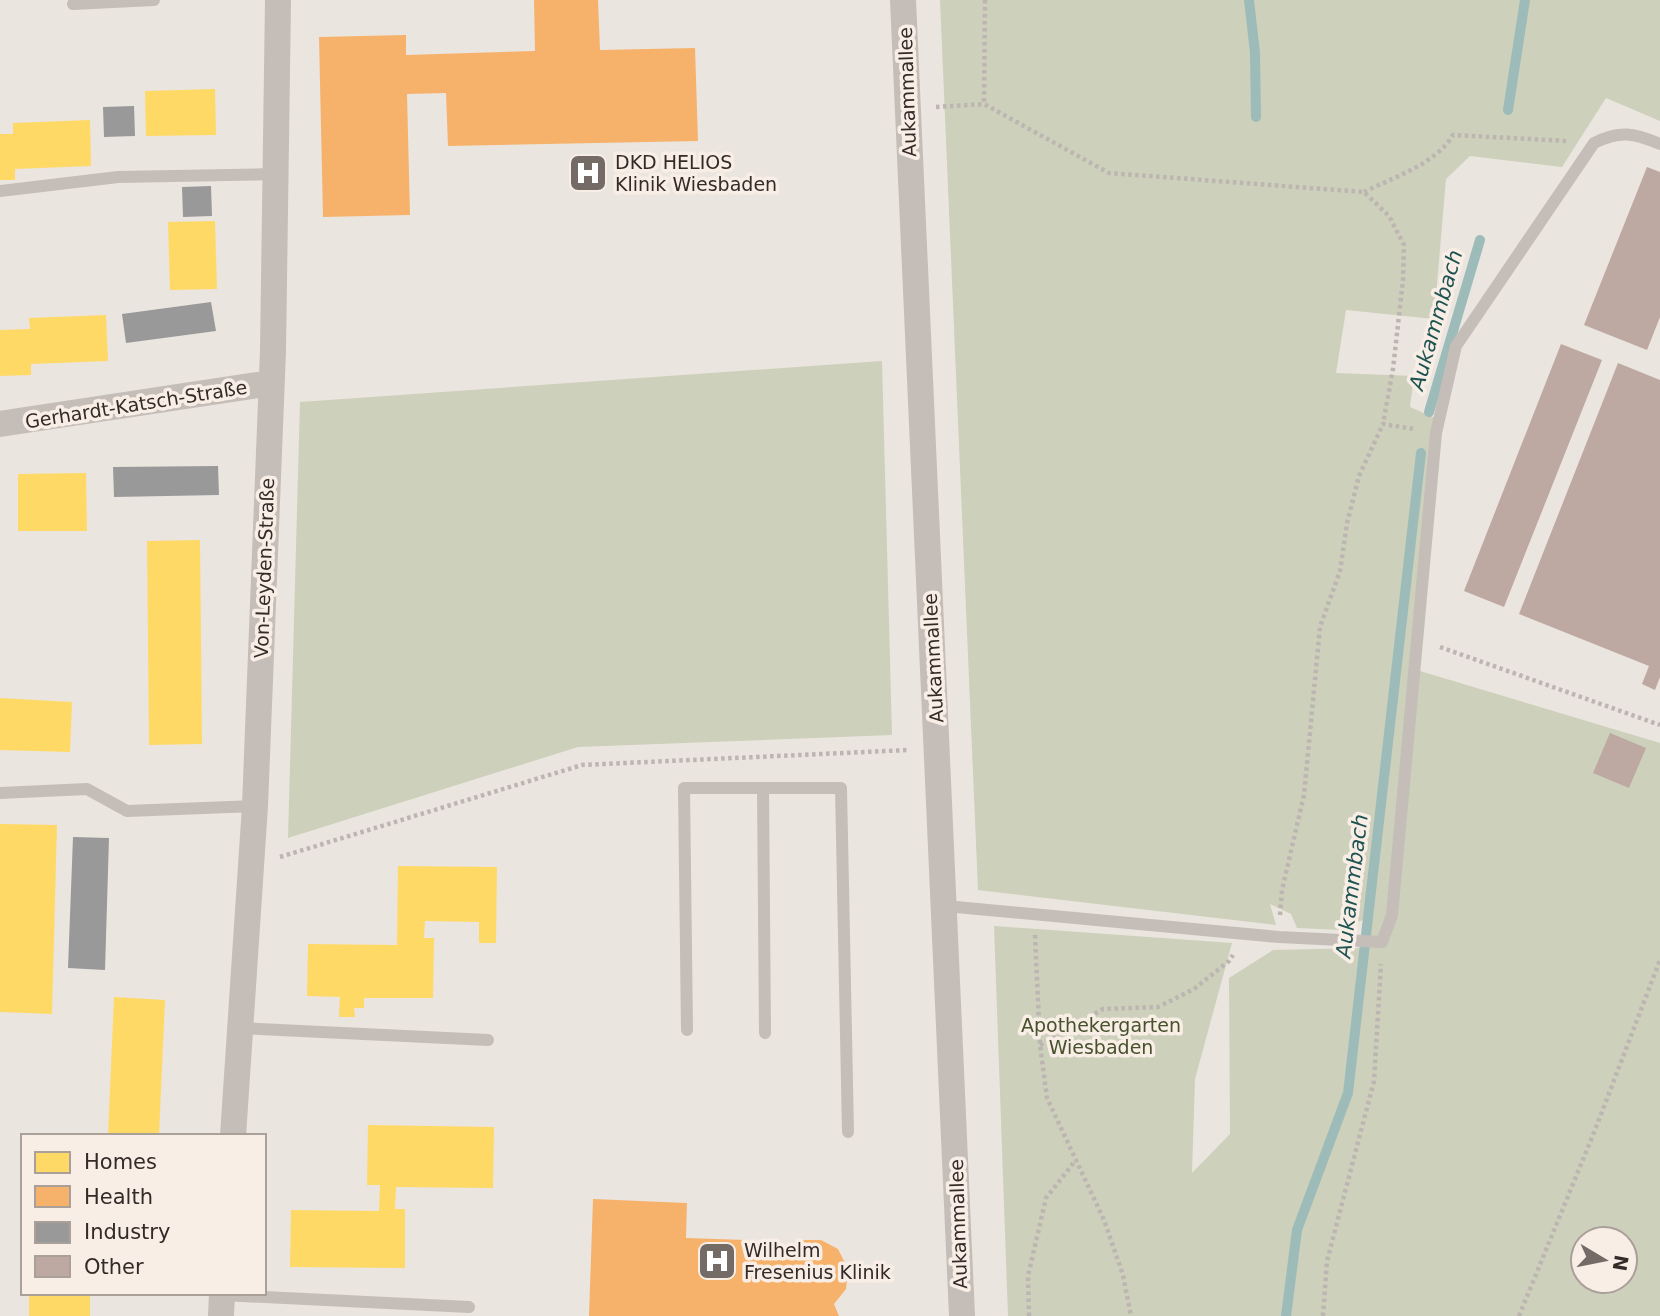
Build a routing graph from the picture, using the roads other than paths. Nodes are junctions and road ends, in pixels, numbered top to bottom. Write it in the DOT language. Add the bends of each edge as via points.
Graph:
graph roads {
  1 [pos="154,0"];
  2 [pos="278,0"];
  3 [pos="904,0"];
  4 [pos="73,4"];
  5 [pos="1660,144"];
  6 [pos="276,174"];
  7 [pos="0,191"];
  8 [pos="271,383"];
  9 [pos="0,424"];
  10 [pos="763,788"];
  11 [pos="0,793"];
  12 [pos="255,806"];
  13 [pos="945,906"];
  14 [pos="240,1028"];
  15 [pos="687,1030"];
  16 [pos="765,1033"];
  17 [pos="488,1040"];
  18 [pos="848,1132"];
  19 [pos="233,1134"];
  20 [pos="222,1301"];
  21 [pos="469,1307"];
  22 [pos="962,1316"];
  1 -- 4 [label="lane"];
  2 -- 6 [label="street, Von-Leyden-Straße"];
  3 -- 13 [label="street, Aukammallee"];
  5 -- 13 [label="lane" via="1639,135 1613,134 1594,143 1456,346 1436,433 1392,915 1382,942"];
  6 -- 7 [label="lane" via="118,177"];
  6 -- 8 [label="street, Von-Leyden-Straße"];
  8 -- 9 [label="street, Gerhardt-Katsch-Straße"];
  8 -- 12 [label="street, Von-Leyden-Straße"];
  10 -- 15 [label="lane" via="684,788"];
  10 -- 16 [label="lane"];
  10 -- 18 [label="lane" via="841,789"];
  11 -- 12 [label="lane" via="87,789 127,811"];
  12 -- 14 [label="street, Von-Leyden-Straße"];
  13 -- 22 [label="street, Aukammallee"];
  14 -- 17 [label="lane"];
  14 -- 19 [label="street, Von-Leyden-Straße"];
  20 -- 21 [label="lane"];
}
